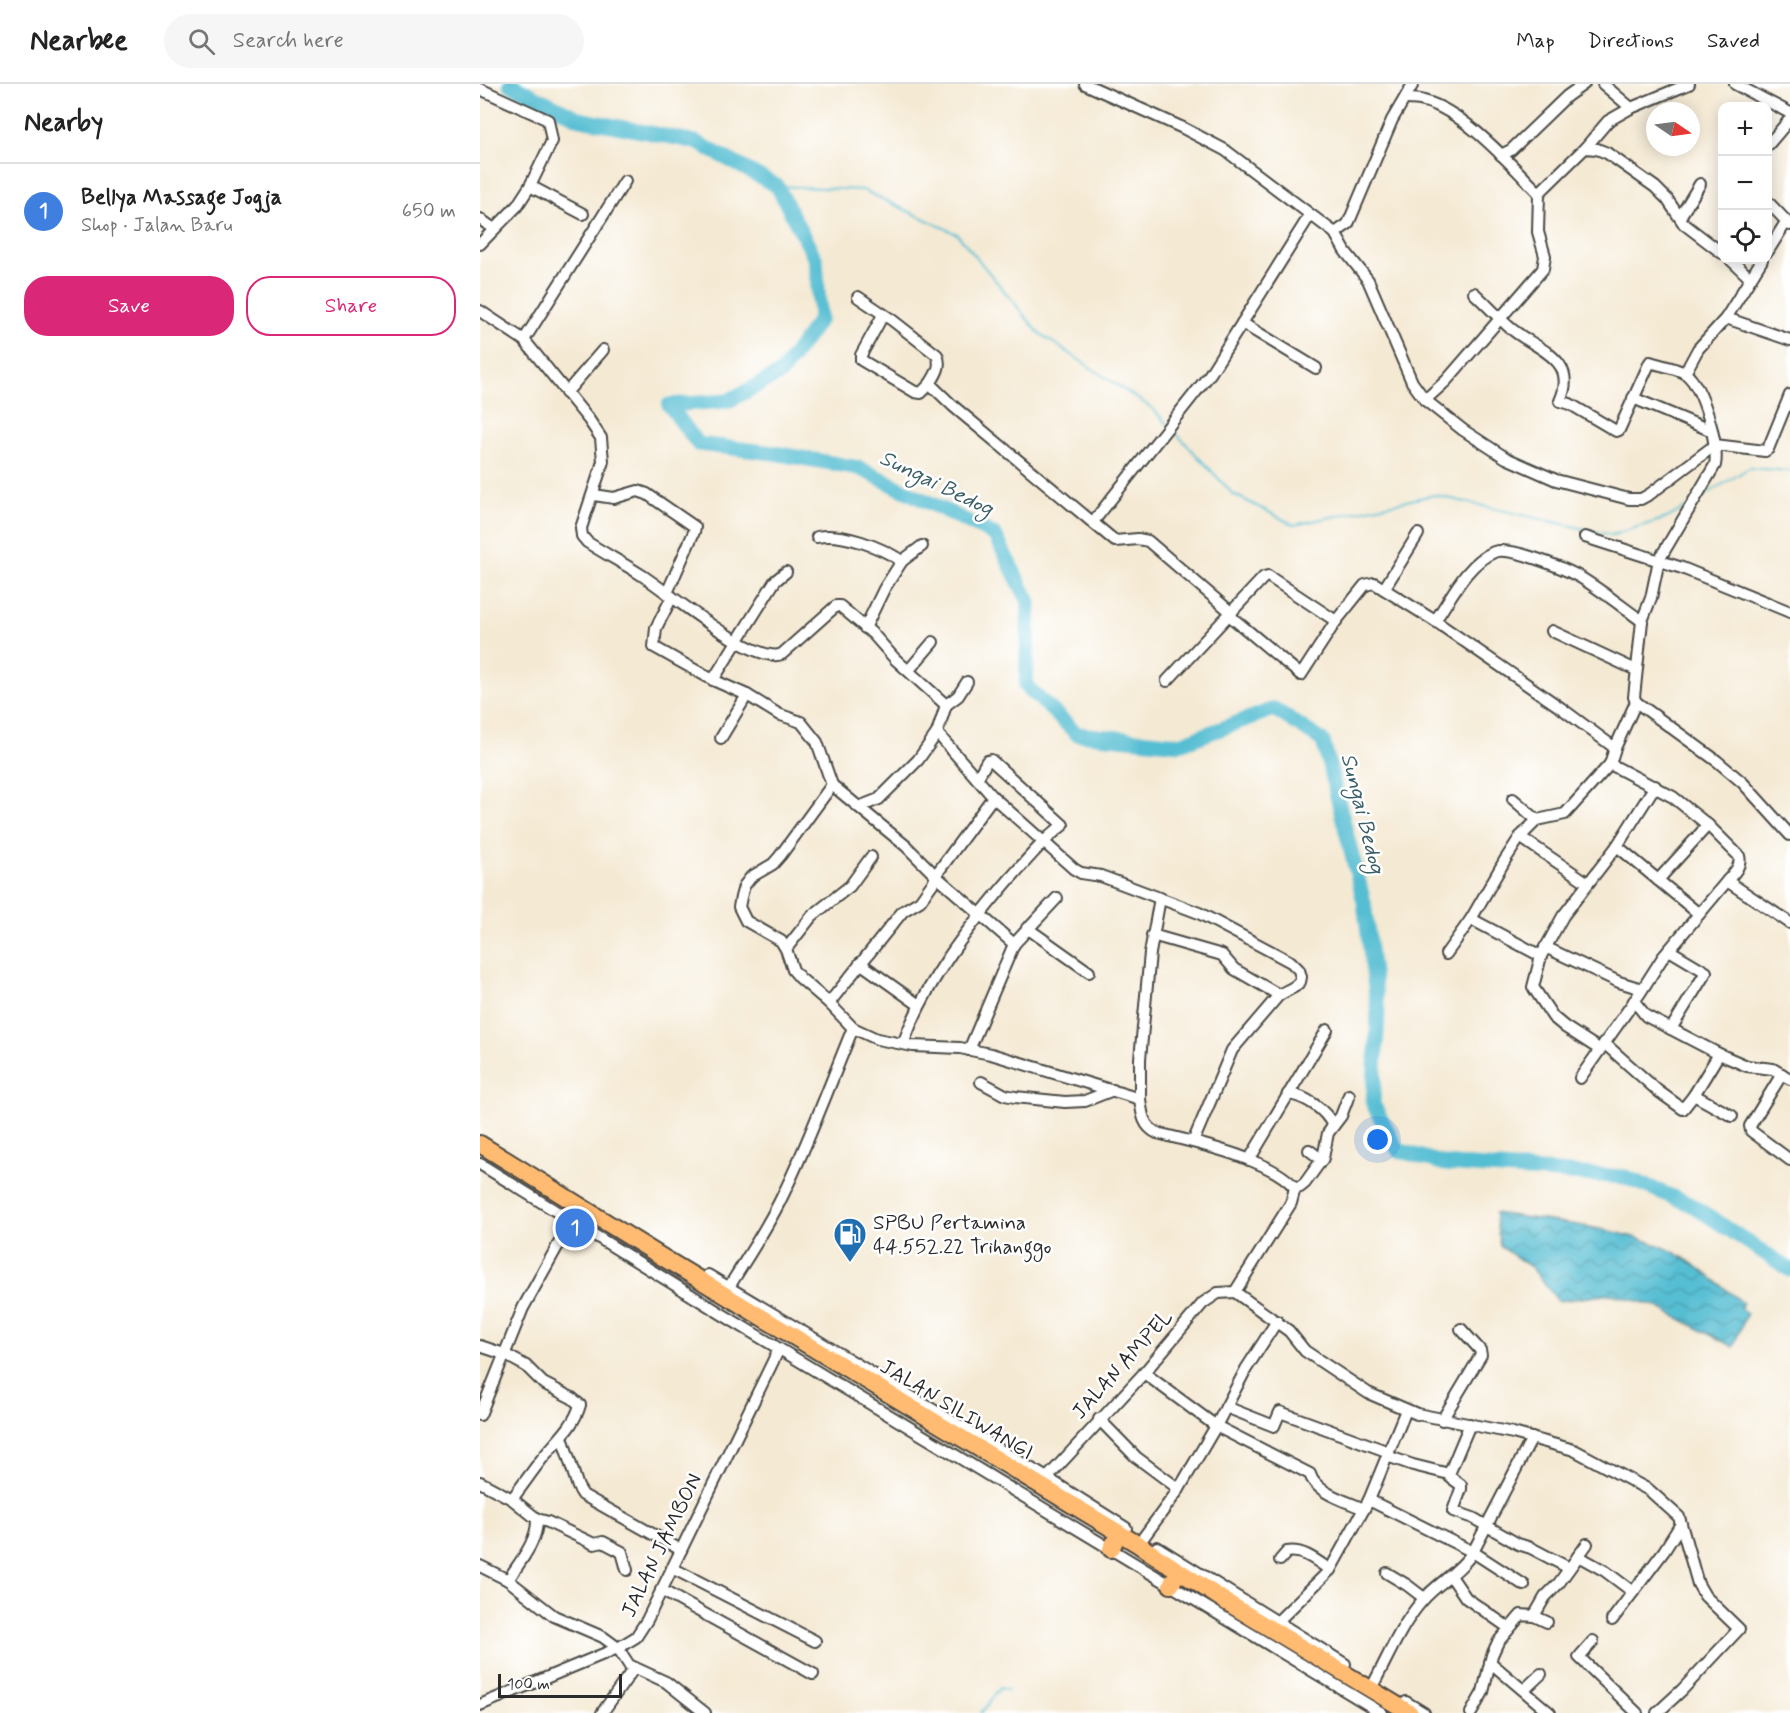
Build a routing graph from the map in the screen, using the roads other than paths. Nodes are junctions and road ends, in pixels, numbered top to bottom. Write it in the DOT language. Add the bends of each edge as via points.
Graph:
graph roads {
  1 [pos="1085,84"];
  2 [pos="1413,84"];
  3 [pos="1584,84"];
  4 [pos="1603,84"];
  5 [pos="1689,84"];
  6 [pos="1735,84"];
  7 [pos="480,89"];
  8 [pos="1406,99"];
  9 [pos="1631,108"];
  10 [pos="1790,113"];
  11 [pos="1790,119"];
  12 [pos="1772,139"];
  13 [pos="1585,148"];
  14 [pos="1501,155"];
  15 [pos="626,181"];
  16 [pos="1700,184"];
  17 [pos="530,186"];
  18 [pos="1539,193"];
  19 [pos="1772,207"];
  20 [pos="583,214"];
  21 [pos="1310,215"];
  22 [pos="1680,217"];
  23 [pos="480,219"];
  24 [pos="1788,224"];
  25 [pos="494,229"];
  26 [pos="1335,233"];
  27 [pos="480,244"];
  28 [pos="1772,244"];
  29 [pos="1718,250"];
  30 [pos="1735,264"];
  31 [pos="1759,264"];
  32 [pos="1750,278"];
  33 [pos="1474,293"];
  34 [pos="858,297"];
  35 [pos="480,311"];
  36 [pos="883,315"];
  37 [pos="1726,318"];
  38 [pos="1501,319"];
  39 [pos="1242,323"];
  40 [pos="524,340"];
  41 [pos="1790,340"];
  42 [pos="603,350"];
  43 [pos="1316,368"];
  44 [pos="1685,373"];
  45 [pos="930,384"];
  46 [pos="566,393"];
  47 [pos="1790,395"];
  48 [pos="1428,397"];
  49 [pos="1633,398"];
  50 [pos="1712,431"];
  51 [pos="1715,445"];
  52 [pos="594,495"];
  53 [pos="1093,522"];
  54 [pos="1418,534"];
  55 [pos="817,537"];
  56 [pos="1585,537"];
  57 [pos="922,546"];
  58 [pos="1659,560"];
  59 [pos="902,561"];
  60 [pos="786,572"];
  61 [pos="1384,589"];
  62 [pos="670,595"];
  63 [pos="1790,612"];
  64 [pos="1231,615"];
  65 [pos="1336,621"];
  66 [pos="1435,621"];
  67 [pos="1642,621"];
  68 [pos="865,628"];
  69 [pos="1552,631"];
  70 [pos="736,641"];
  71 [pos="933,642"];
  72 [pos="909,670"];
  73 [pos="1636,670"];
  74 [pos="713,681"];
  75 [pos="1167,681"];
  76 [pos="967,682"];
  77 [pos="747,695"];
  78 [pos="1636,702"];
  79 [pos="946,705"];
  80 [pos="937,734"];
  81 [pos="721,738"];
  82 [pos="1615,748"];
  83 [pos="1610,764"];
  84 [pos="977,779"];
  85 [pos="832,785"];
  86 [pos="1655,786"];
  87 [pos="993,797"];
  88 [pos="1513,799"];
  89 [pos="859,807"];
  90 [pos="1537,820"];
  91 [pos="1708,825"];
  92 [pos="1790,835"];
  93 [pos="1520,837"];
  94 [pos="1043,841"];
  95 [pos="1617,846"];
  96 [pos="871,857"];
  97 [pos="936,876"];
  98 [pos="1658,880"];
  99 [pos="1727,881"];
  100 [pos="1588,883"];
  101 [pos="1057,898"];
  102 [pos="1160,898"];
  103 [pos="980,913"];
  104 [pos="1699,914"];
  105 [pos="1471,919"];
  106 [pos="1790,922"];
  107 [pos="1028,928"];
  108 [pos="1152,935"];
  109 [pos="1014,944"];
  110 [pos="786,949"];
  111 [pos="1669,950"];
  112 [pos="1543,951"];
  113 [pos="1446,954"];
  114 [pos="860,963"];
  115 [pos="1089,972"];
  116 [pos="1642,989"];
  117 [pos="1279,995"];
  118 [pos="1634,1001"];
  119 [pos="829,1003"];
  120 [pos="919,1005"];
  121 [pos="853,1028"];
  122 [pos="1671,1029"];
  123 [pos="1327,1030"];
  124 [pos="903,1044"];
  125 [pos="1601,1046"];
  126 [pos="969,1050"];
  127 [pos="1719,1054"];
  128 [pos="1786,1077"];
  129 [pos="1580,1078"];
  130 [pos="981,1082"];
  131 [pos="1113,1090"];
  132 [pos="1288,1094"];
  133 [pos="1349,1095"];
  134 [pos="1694,1095"];
  135 [pos="1140,1099"];
  136 [pos="1732,1116"];
  137 [pos="1333,1126"];
  138 [pos="480,1135"];
  139 [pos="1193,1143"];
  140 [pos="480,1144"];
  141 [pos="1309,1150"];
  142 [pos="480,1157"];
  143 [pos="1249,1160"];
  144 [pos="1322,1160"];
  145 [pos="1790,1160"];
  146 [pos="480,1164"];
  147 [pos="1295,1188"];
  148 [pos="572,1220"];
  149 [pos="664,1254"];
  150 [pos="729,1287"];
  151 [pos="1235,1292"];
  152 [pos="1277,1321"];
  153 [pos="1461,1329"];
  154 [pos="480,1346"];
  155 [pos="779,1349"];
  156 [pos="504,1354"];
  157 [pos="1144,1373"];
  158 [pos="1226,1407"];
  159 [pos="1406,1410"];
  160 [pos="480,1415"];
  161 [pos="1099,1419"];
  162 [pos="1442,1420"];
  163 [pos="1470,1424"];
  164 [pos="1216,1426"];
  165 [pos="562,1437"];
  166 [pos="1532,1438"];
  167 [pos="1388,1454"];
  168 [pos="1449,1474"];
  169 [pos="1047,1478"];
  170 [pos="480,1482"];
  171 [pos="1179,1489"];
  172 [pos="512,1499"];
  173 [pos="1366,1505"];
  174 [pos="537,1519"];
  175 [pos="1682,1524"];
  176 [pos="1487,1525"];
  177 [pos="1138,1539"];
  178 [pos="1587,1544"];
  179 [pos="1113,1546"];
  180 [pos="681,1550"];
  181 [pos="1473,1552"];
  182 [pos="1578,1556"];
  183 [pos="1280,1560"];
  184 [pos="480,1566"];
  185 [pos="672,1568"];
  186 [pos="1569,1568"];
  187 [pos="627,1569"];
  188 [pos="1330,1570"];
  189 [pos="1387,1573"];
  190 [pos="1450,1576"];
  191 [pos="508,1580"];
  192 [pos="1172,1582"];
  193 [pos="1524,1585"];
  194 [pos="662,1590"];
  195 [pos="1633,1592"];
  196 [pos="1208,1594"];
  197 [pos="1424,1598"];
  198 [pos="1534,1616"];
  199 [pos="1612,1620"];
  200 [pos="1277,1622"];
  201 [pos="1547,1622"];
  202 [pos="1509,1628"];
  203 [pos="815,1641"];
  204 [pos="1593,1641"];
  205 [pos="1292,1645"];
  206 [pos="618,1648"];
  207 [pos="1490,1662"];
  208 [pos="634,1668"];
  209 [pos="813,1674"];
  210 [pos="1541,1674"];
  211 [pos="1374,1683"];
  212 [pos="1524,1690"];
  213 [pos="480,1705"];
  214 [pos="602,1713"];
  215 [pos="705,1713"];
  216 [pos="1382,1713"];
  217 [pos="1398,1713"];
  218 [pos="1410,1713"];
  219 [pos="1424,1713"];
  220 [pos="1471,1713"];
  221 [pos="1550,1713"];
  222 [pos="1637,1713"];
  223 [pos="1657,1713"];
  1 -- 21 [label="street" via="1225,150"];
  2 -- 8 [label="street"];
  3 -- 14 [label="street"];
  4 -- 9 [label="street"];
  5 -- 9 [label="street"];
  6 -- 10 [label="street"];
  7 -- 17 [label="street" via="548,120 552,141"];
  8 -- 14 [label="street" via="1424,101 1455,115"];
  8 -- 26 [label="street" via="1392,120 1348,224"];
  9 -- 13 [label="street" via="1608,121"];
  11 -- 12 [label="street"];
  13 -- 18 [label="street"];
  13 -- 22 [label="street" via="1607,153 1655,187"];
  14 -- 18 [label="street"];
  15 -- 40 [label="street"];
  16 -- 22 [label="street"];
  17 -- 20 [label="street"];
  17 -- 25 [label="street"];
  18 -- 38 [label="street" via="1537,221 1545,263"];
  19 -- 24 [label="street"];
  21 -- 26 [label="street"];
  21 -- 39 [label="street"];
  22 -- 29 [label="street"];
  23 -- 25 [label="street"];
  24 -- 28 [label="street"];
  25 -- 27 [label="street"];
  26 -- 48 [label="street" via="1368,280 1412,382"];
  30 -- 32 [label="street"];
  31 -- 32 [label="street"];
  32 -- 37 [label="street"];
  33 -- 38 [label="street"];
  34 -- 36 [label="street"];
  35 -- 40 [label="street"];
  36 -- 45 [label="street" via="937,355 940,362"];
  36 -- 45 [label="street" via="861,360 915,392 921,393"];
  37 -- 41 [label="street"];
  37 -- 44 [label="street" via="1698,348"];
  38 -- 48 [label="street"];
  38 -- 49 [label="street" via="1562,366 1565,386 1560,401 1618,431"];
  39 -- 43 [label="street"];
  39 -- 53 [label="street" via="1210,374"];
  40 -- 46 [label="street"];
  42 -- 46 [label="street"];
  44 -- 49 [label="street" via="1650,362"];
  44 -- 50 [label="street" via="1709,417"];
  45 -- 53 [label="street"];
  46 -- 52 [label="street" via="601,438 603,461"];
  47 -- 51 [label="street" via="1768,449"];
  48 -- 51 [label="street" via="1462,430 1506,458 1556,480 1629,499 1650,494"];
  49 -- 50 [label="street"];
  50 -- 51 [label="street"];
  51 -- 58 [label="street" via="1715,465"];
  52 -- 62 [label="street" via="581,528 582,536"];
  52 -- 62 [label="street" via="614,498 638,491 695,527"];
  53 -- 64 [label="street" via="1115,541 1148,541"];
  54 -- 61 [label="street"];
  55 -- 59 [label="street" via="844,537"];
  56 -- 58 [label="street"];
  57 -- 59 [label="street"];
  58 -- 63 [label="street"];
  58 -- 67 [label="street"];
  59 -- 68 [label="street"];
  60 -- 70 [label="street"];
  61 -- 65 [label="street" via="1374,583 1365,585"];
  61 -- 66 [label="street"];
  62 -- 70 [label="street"];
  62 -- 74 [label="street" via="656,628 654,647"];
  64 -- 65 [label="street" via="1268,576"];
  64 -- 65 [label="street" via="1301,675"];
  64 -- 75 [label="street"];
  66 -- 67 [label="street" via="1476,563 1503,550 1577,576"];
  66 -- 82 [label="street"];
  67 -- 73 [label="street"];
  68 -- 70 [label="street" via="836,606 782,654 769,655"];
  68 -- 72 [label="street"];
  69 -- 73 [label="street"];
  70 -- 74 [label="street"];
  71 -- 72 [label="street"];
  72 -- 79 [label="street"];
  73 -- 78 [label="street"];
  74 -- 77 [label="street"];
  76 -- 79 [label="street"];
  77 -- 81 [label="street"];
  77 -- 85 [label="street" via="808,728"];
  78 -- 82 [label="street"];
  78 -- 92 [label="street" via="1743,783"];
  79 -- 80 [label="street"];
  80 -- 84 [label="street"];
  80 -- 89 [label="street" via="918,760 879,799"];
  82 -- 83 [label="street"];
  83 -- 86 [label="street"];
  83 -- 90 [label="street" via="1565,814"];
  84 -- 87 [label="street"];
  84 -- 94 [label="street" via="991,759 1063,825"];
  85 -- 89 [label="street"];
  85 -- 110 [label="street" via="780,856 744,886 740,907 746,921 781,941"];
  86 -- 91 [label="street"];
  86 -- 95 [label="street"];
  87 -- 94 [label="street"];
  87 -- 97 [label="street"];
  88 -- 90 [label="street"];
  89 -- 97 [label="street"];
  90 -- 93 [label="street"];
  91 -- 98 [label="street"];
  91 -- 99 [label="street" via="1739,856 1739,866"];
  93 -- 100 [label="street"];
  93 -- 105 [label="street"];
  94 -- 102 [label="street" via="1081,873 1101,876"];
  94 -- 103 [label="street"];
  95 -- 98 [label="street"];
  95 -- 100 [label="street"];
  96 -- 110 [label="street" via="850,886 812,916"];
  97 -- 103 [label="street"];
  97 -- 114 [label="street" via="921,901 903,911"];
  98 -- 104 [label="street"];
  99 -- 104 [label="street"];
  99 -- 106 [label="street"];
  100 -- 112 [label="street"];
  101 -- 107 [label="street"];
  102 -- 108 [label="street"];
  102 -- 117 [label="street" via="1199,913 1290,962 1300,973 1300,982"];
  103 -- 109 [label="street"];
  103 -- 120 [label="street"];
  104 -- 111 [label="street"];
  105 -- 112 [label="street"];
  105 -- 113 [label="street"];
  107 -- 109 [label="street"];
  107 -- 115 [label="street"];
  108 -- 117 [label="street" via="1222,955 1234,969"];
  108 -- 135 [label="street"];
  109 -- 126 [label="street"];
  110 -- 119 [label="street" via="793,970"];
  111 -- 116 [label="street"];
  111 -- 122 [label="street" via="1706,972"];
  112 -- 116 [label="street"];
  112 -- 125 [label="street" via="1534,988 1565,1028"];
  114 -- 119 [label="street"];
  114 -- 120 [label="street"];
  116 -- 118 [label="street"];
  117 -- 139 [label="street" via="1232,1050"];
  118 -- 122 [label="street" via="1646,1016"];
  118 -- 125 [label="street"];
  119 -- 121 [label="street"];
  120 -- 124 [label="street"];
  121 -- 124 [label="street" via="877,1039"];
  121 -- 150 [label="street" via="780,1201"];
  122 -- 127 [label="street"];
  123 -- 132 [label="street"];
  124 -- 126 [label="street"];
  125 -- 129 [label="street"];
  125 -- 134 [label="street" via="1679,1108 1686,1107"];
  126 -- 131 [label="street"];
  127 -- 128 [label="street" via="1747,1066 1767,1067"];
  127 -- 134 [label="street"];
  128 -- 145 [label="street" via="1750,1126 1751,1131"];
  130 -- 131 [label="street" via="1005,1095 1065,1102 1085,1101"];
  131 -- 135 [label="street"];
  132 -- 137 [label="street" via="1320,1109"];
  132 -- 143 [label="street"];
  133 -- 137 [label="street"];
  134 -- 136 [label="street"];
  135 -- 139 [label="street" via="1149,1129"];
  137 -- 144 [label="street"];
  138 -- 149 [label="street"];
  139 -- 143 [label="street"];
  140 -- 149 [label="highway, JALAN SILIWANGI"];
  141 -- 144 [label="street"];
  142 -- 179 [label="highway, JALAN SILIWANGI"];
  143 -- 147 [label="street" via="1275,1172"];
  144 -- 147 [label="street" via="1305,1183"];
  146 -- 148 [label="street"];
  147 -- 151 [label="street" via="1291,1203"];
  148 -- 155 [label="street"];
  148 -- 156 [label="street" via="526,1302"];
  149 -- 150 [label="street"];
  149 -- 177 [label="highway, JALAN SILIWANGI"];
  150 -- 169 [label="street"];
  151 -- 152 [label="street"];
  151 -- 157 [label="street, JALAN AMPEL" via="1218,1293 1203,1304"];
  152 -- 158 [label="street"];
  152 -- 159 [label="street" via="1305,1351 1328,1367 1368,1393"];
  153 -- 162 [label="street" via="1481,1355"];
  154 -- 156 [label="street"];
  155 -- 179 [label="street"];
  155 -- 180 [label="street, JALAN JAMBON"];
  156 -- 160 [label="street"];
  156 -- 165 [label="street" via="533,1371 543,1383 580,1403"];
  157 -- 161 [label="street, JALAN AMPEL"];
  157 -- 164 [label="street"];
  158 -- 164 [label="street"];
  158 -- 167 [label="street" via="1274,1426 1280,1412"];
  159 -- 162 [label="street"];
  159 -- 167 [label="street"];
  161 -- 169 [label="street, JALAN AMPEL"];
  161 -- 171 [label="street" via="1136,1457"];
  162 -- 163 [label="street"];
  163 -- 166 [label="street"];
  163 -- 168 [label="street"];
  164 -- 171 [label="street"];
  164 -- 173 [label="street" via="1310,1474 1320,1488"];
  165 -- 172 [label="street"];
  165 -- 180 [label="street" via="583,1495"];
  166 -- 175 [label="street" via="1574,1450 1630,1479 1649,1490"];
  166 -- 176 [label="street"];
  167 -- 168 [label="street"];
  167 -- 173 [label="street"];
  168 -- 176 [label="street" via="1461,1485 1453,1510"];
  169 -- 177 [label="street"];
  170 -- 172 [label="street"];
  171 -- 177 [label="street"];
  172 -- 174 [label="street"];
  173 -- 181 [label="street"];
  173 -- 188 [label="street"];
  174 -- 187 [label="street" via="622,1552"];
  174 -- 191 [label="street" via="530,1545"];
  175 -- 195 [label="street"];
  175 -- 223 [label="street" via="1698,1584 1717,1609 1740,1629"];
  176 -- 181 [label="street"];
  176 -- 186 [label="street"];
  177 -- 196 [label="highway, JALAN SILIWANGI"];
  177 -- 200 [label="street"];
  178 -- 182 [label="street"];
  179 -- 192 [label="highway, JALAN SILIWANGI"];
  180 -- 185 [label="street, JALAN JAMBON"];
  181 -- 190 [label="street"];
  181 -- 193 [label="street"];
  182 -- 186 [label="street"];
  182 -- 195 [label="street"];
  183 -- 188 [label="street" via="1287,1552 1297,1552"];
  184 -- 191 [label="street"];
  185 -- 194 [label="street, JALAN JAMBON"];
  185 -- 203 [label="street"];
  186 -- 198 [label="street"];
  188 -- 200 [label="street"];
  189 -- 197 [label="street"];
  190 -- 197 [label="street"];
  190 -- 202 [label="street" via="1466,1598"];
  191 -- 206 [label="street" via="554,1616 603,1637"];
  192 -- 196 [label="highway, JALAN SILIWANGI"];
  192 -- 205 [label="street"];
  194 -- 206 [label="street, JALAN JAMBON" via="636,1637"];
  194 -- 209 [label="street"];
  195 -- 199 [label="street"];
  196 -- 205 [label="highway, JALAN SILIWANGI"];
  197 -- 211 [label="street" via="1407,1620"];
  198 -- 201 [label="street"];
  198 -- 202 [label="street" via="1521,1615"];
  200 -- 205 [label="street"];
  202 -- 207 [label="street"];
  204 -- 222 [label="street" via="1579,1657"];
  205 -- 211 [label="street"];
  205 -- 216 [label="street"];
  205 -- 217 [label="highway, JALAN SILIWANGI"];
  205 -- 218 [label="highway, JALAN SILIWANGI"];
  206 -- 208 [label="street"];
  206 -- 213 [label="street, JALAN JAMBON"];
  207 -- 212 [label="street"];
  207 -- 220 [label="street" via="1483,1692"];
  208 -- 214 [label="street"];
  208 -- 215 [label="street" via="666,1682"];
  210 -- 212 [label="street"];
  211 -- 219 [label="street"];
  212 -- 221 [label="street"];
}
